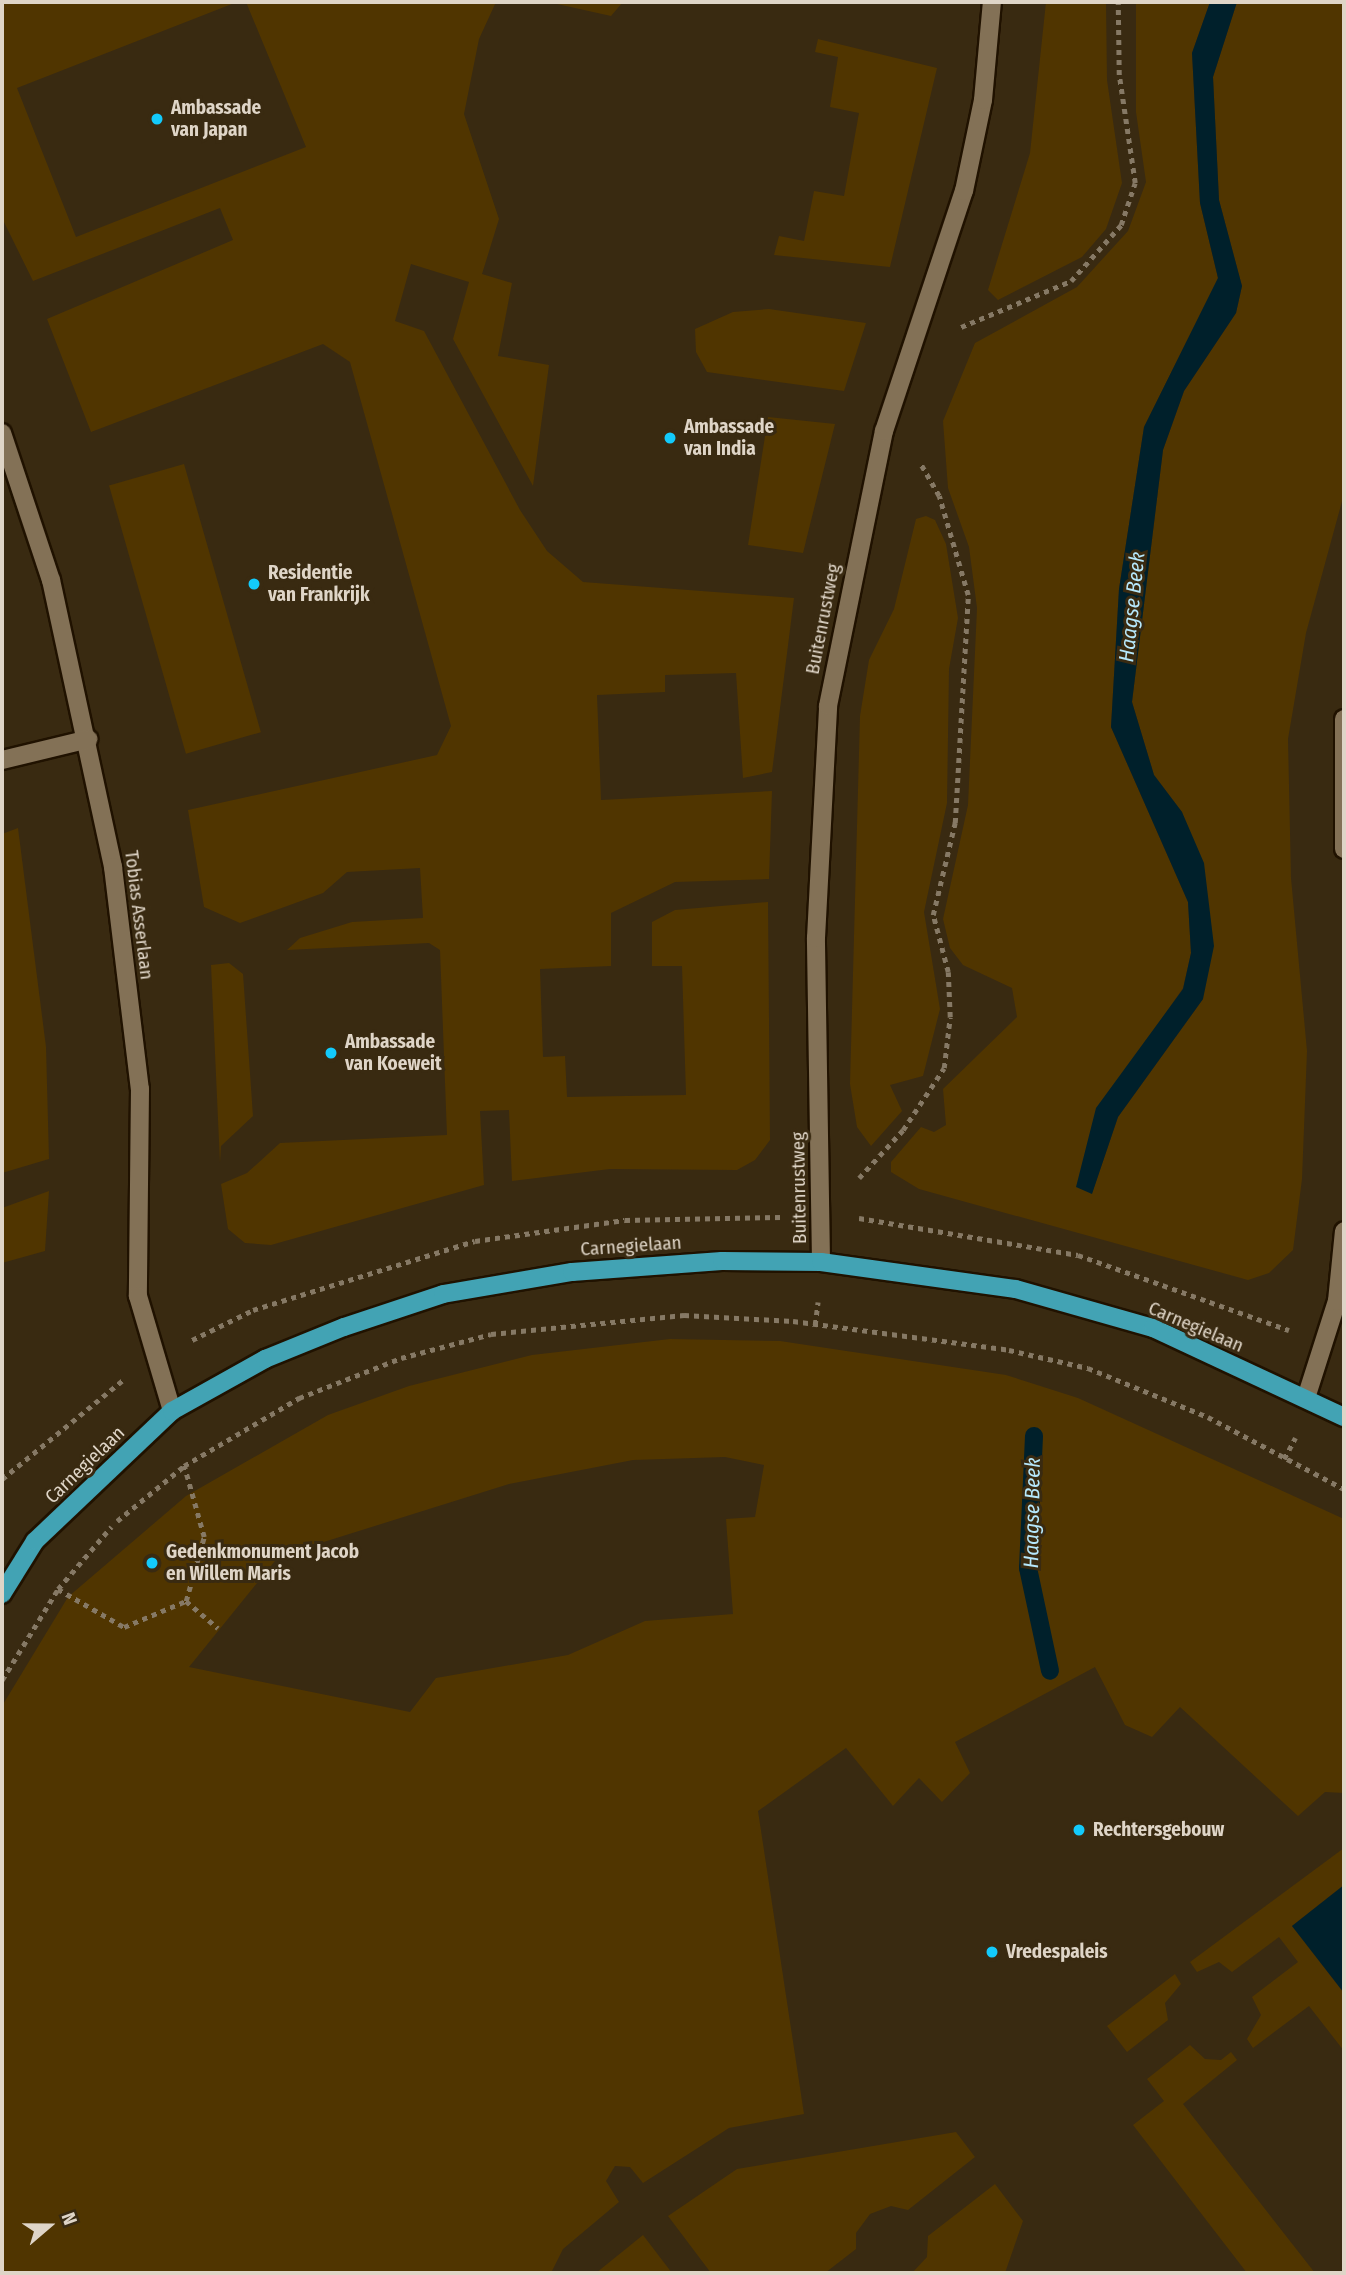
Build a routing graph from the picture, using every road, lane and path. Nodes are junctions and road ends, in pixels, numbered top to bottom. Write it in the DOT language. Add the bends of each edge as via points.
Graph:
graph roads {
  1 [pos="992,2"];
  2 [pos="1118,2"];
  3 [pos="912,347"];
  4 [pos="884,431"];
  5 [pos="2,433"];
  6 [pos="1344,719"];
  7 [pos="89,739"];
  8 [pos="2,760"];
  9 [pos="1344,849"];
  10 [pos="880,1156"];
  11 [pos="1344,1231"];
  12 [pos="821,1262"];
  13 [pos="1306,1398"];
  14 [pos="172,1410"];
  15 [pos="1344,1417"];
  16 [pos="184,1466"];
  17 [pos="1344,1489"];
  18 [pos="58,1589"];
  19 [pos="2,1594"];
  20 [pos="186,1601"];
  21 [pos="218,1628"];
  22 [pos="2,1680"];
  1 -- 3 [label="street, Buitenrustweg" via="983,100 964,191"];
  2 -- 3 [label="path" via="1118,62 1135,183 1121,225 1071,281"];
  3 -- 4 [label="street, Buitenrustweg"];
  4 -- 10 [label="path" via="917,460 939,496 961,560 968,629 955,823 933,915 948,972 944,1068"];
  4 -- 12 [label="street, Buitenrustweg" via="828,706 816,938"];
  5 -- 7 [label="street, Tobias Asserlaan" via="51,580"];
  6 -- 9 [label="street"];
  7 -- 8 [label="street"];
  7 -- 14 [label="street, Tobias Asserlaan" via="113,867 140,1089 138,1296"];
  11 -- 13 [label="street" via="1337,1301"];
  12 -- 13 [label="main road, Carnegielaan" via="1016,1289 1153,1328"];
  12 -- 14 [label="main road, Carnegielaan" via="722,1261 572,1272 443,1294 265,1359"];
  13 -- 15 [label="main road, Carnegielaan"];
  14 -- 19 [label="main road, Carnegielaan" via="35,1541"];
  16 -- 17 [label="path" via="299,1398 401,1358 491,1334 684,1315 793,1321 1009,1350 1088,1368 1197,1412"];
  16 -- 18 [label="path" via="111,1526"];
  16 -- 20 [label="path" via="204,1537"];
  18 -- 20 [label="path" via="124,1627"];
  18 -- 22 [label="path"];
  20 -- 21 [label="path"];
}
